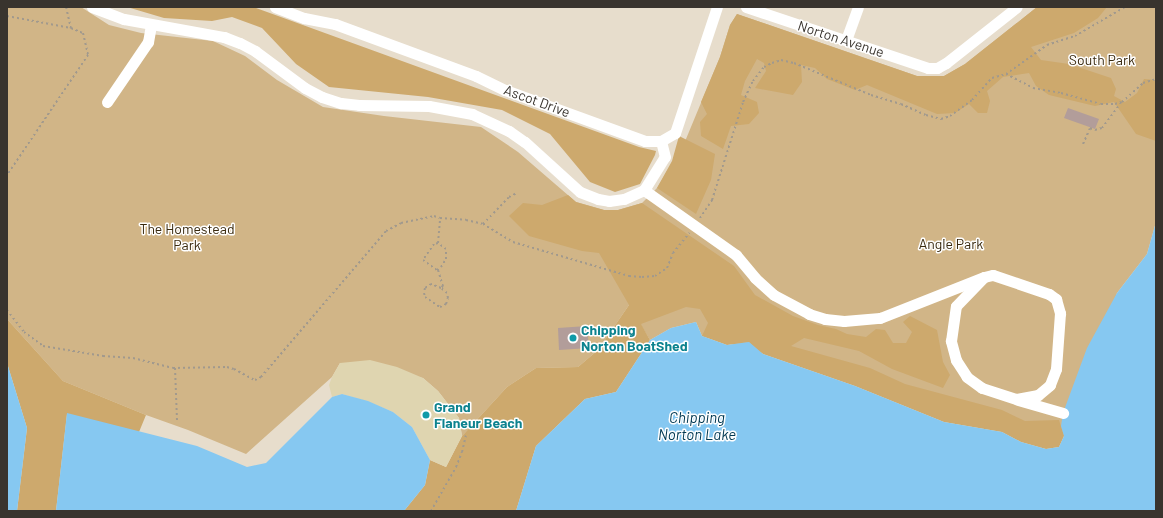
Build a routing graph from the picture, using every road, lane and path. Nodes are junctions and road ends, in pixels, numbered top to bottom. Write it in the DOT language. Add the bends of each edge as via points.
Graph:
graph roads {
  1 [pos="66,7"];
  2 [pos="92,7"];
  3 [pos="275,7"];
  4 [pos="717,7"];
  5 [pos="746,7"];
  6 [pos="858,7"];
  7 [pos="1017,7"];
  8 [pos="1125,7"];
  9 [pos="7,16"];
  10 [pos="150,25"];
  11 [pos="71,28"];
  12 [pos="846,40"];
  13 [pos="1006,74"];
  14 [pos="1156,79"];
  15 [pos="107,102"];
  16 [pos="1122,102"];
  17 [pos="661,141"];
  18 [pos="1083,144"];
  19 [pos="7,174"];
  20 [pos="644,190"];
  21 [pos="517,193"];
  22 [pos="440,218"];
  23 [pos="483,224"];
  24 [pos="695,225"];
  25 [pos="438,243"];
  26 [pos="438,270"];
  27 [pos="984,277"];
  28 [pos="441,288"];
  29 [pos="944,293"];
  30 [pos="956,306"];
  31 [pos="7,310"];
  32 [pos="175,368"];
  33 [pos="1016,399"];
  34 [pos="1063,413"];
  35 [pos="177,421"];
  36 [pos="466,435"];
  37 [pos="432,511"];
  1 -- 11 [label="path"];
  2 -- 10 [label="street"];
  3 -- 17 [label="street, Ascot Drive" via="304,18 342,27 645,141"];
  4 -- 17 [label="street" via="675,133"];
  5 -- 12 [label="street, Norton Avenue"];
  6 -- 12 [label="street"];
  7 -- 12 [label="street, Norton Avenue" via="937,68 928,68"];
  8 -- 13 [label="path" via="1075,36 1047,45"];
  9 -- 11 [label="path"];
  10 -- 15 [label="street" via="148,42"];
  10 -- 20 [label="street" via="224,37 240,43 305,88 341,103 429,106 472,114 509,131 525,142 564,179 589,197 609,201 624,199"];
  11 -- 19 [label="path" via="83,33 88,55"];
  13 -- 16 [label="path" via="1033,88 1062,92 1101,104"];
  13 -- 24 [label="path" via="992,78 972,100 950,116 941,119 871,95 794,63 781,60 772,63 764,67 753,81 743,102 712,200"];
  14 -- 16 [label="path" via="1143,83"];
  16 -- 18 [label="path" via="1102,128 1090,128"];
  17 -- 20 [label="street" via="665,157"];
  20 -- 24 [label="street"];
  21 -- 23 [label="path" via="509,197"];
  22 -- 23 [label="path"];
  22 -- 25 [label="path"];
  22 -- 32 [label="path" via="434,216 401,223 386,231 261,377 255,380 227,368"];
  23 -- 24 [label="path" via="513,242 629,276 642,277 655,276 668,268 672,253"];
  24 -- 29 [label="street" via="736,256 774,295 809,314 825,319 844,321 880,318"];
  25 -- 26 [label="path" via="446,249 446,259"];
  25 -- 26 [label="path" via="434,244 423,260"];
  26 -- 28 [label="path" via="443,284"];
  27 -- 29 [label="street"];
  27 -- 30 [label="street"];
  27 -- 33 [label="street" via="1000,276 1049,294 1056,299 1060,313 1056,369 1050,385 1038,395"];
  28 -- 28 [label="path" via="431,284 424,293 425,297 440,307 446,304 448,298 448,293"];
  29 -- 30 [label="street" via="954,298"];
  30 -- 33 [label="street" via="951,341 956,360 967,377 982,388"];
  31 -- 32 [label="path" via="24,332 43,346 102,356 133,358"];
  32 -- 35 [label="path"];
  33 -- 34 [label="street"];
  36 -- 37 [label="path" via="456,466"];
}
